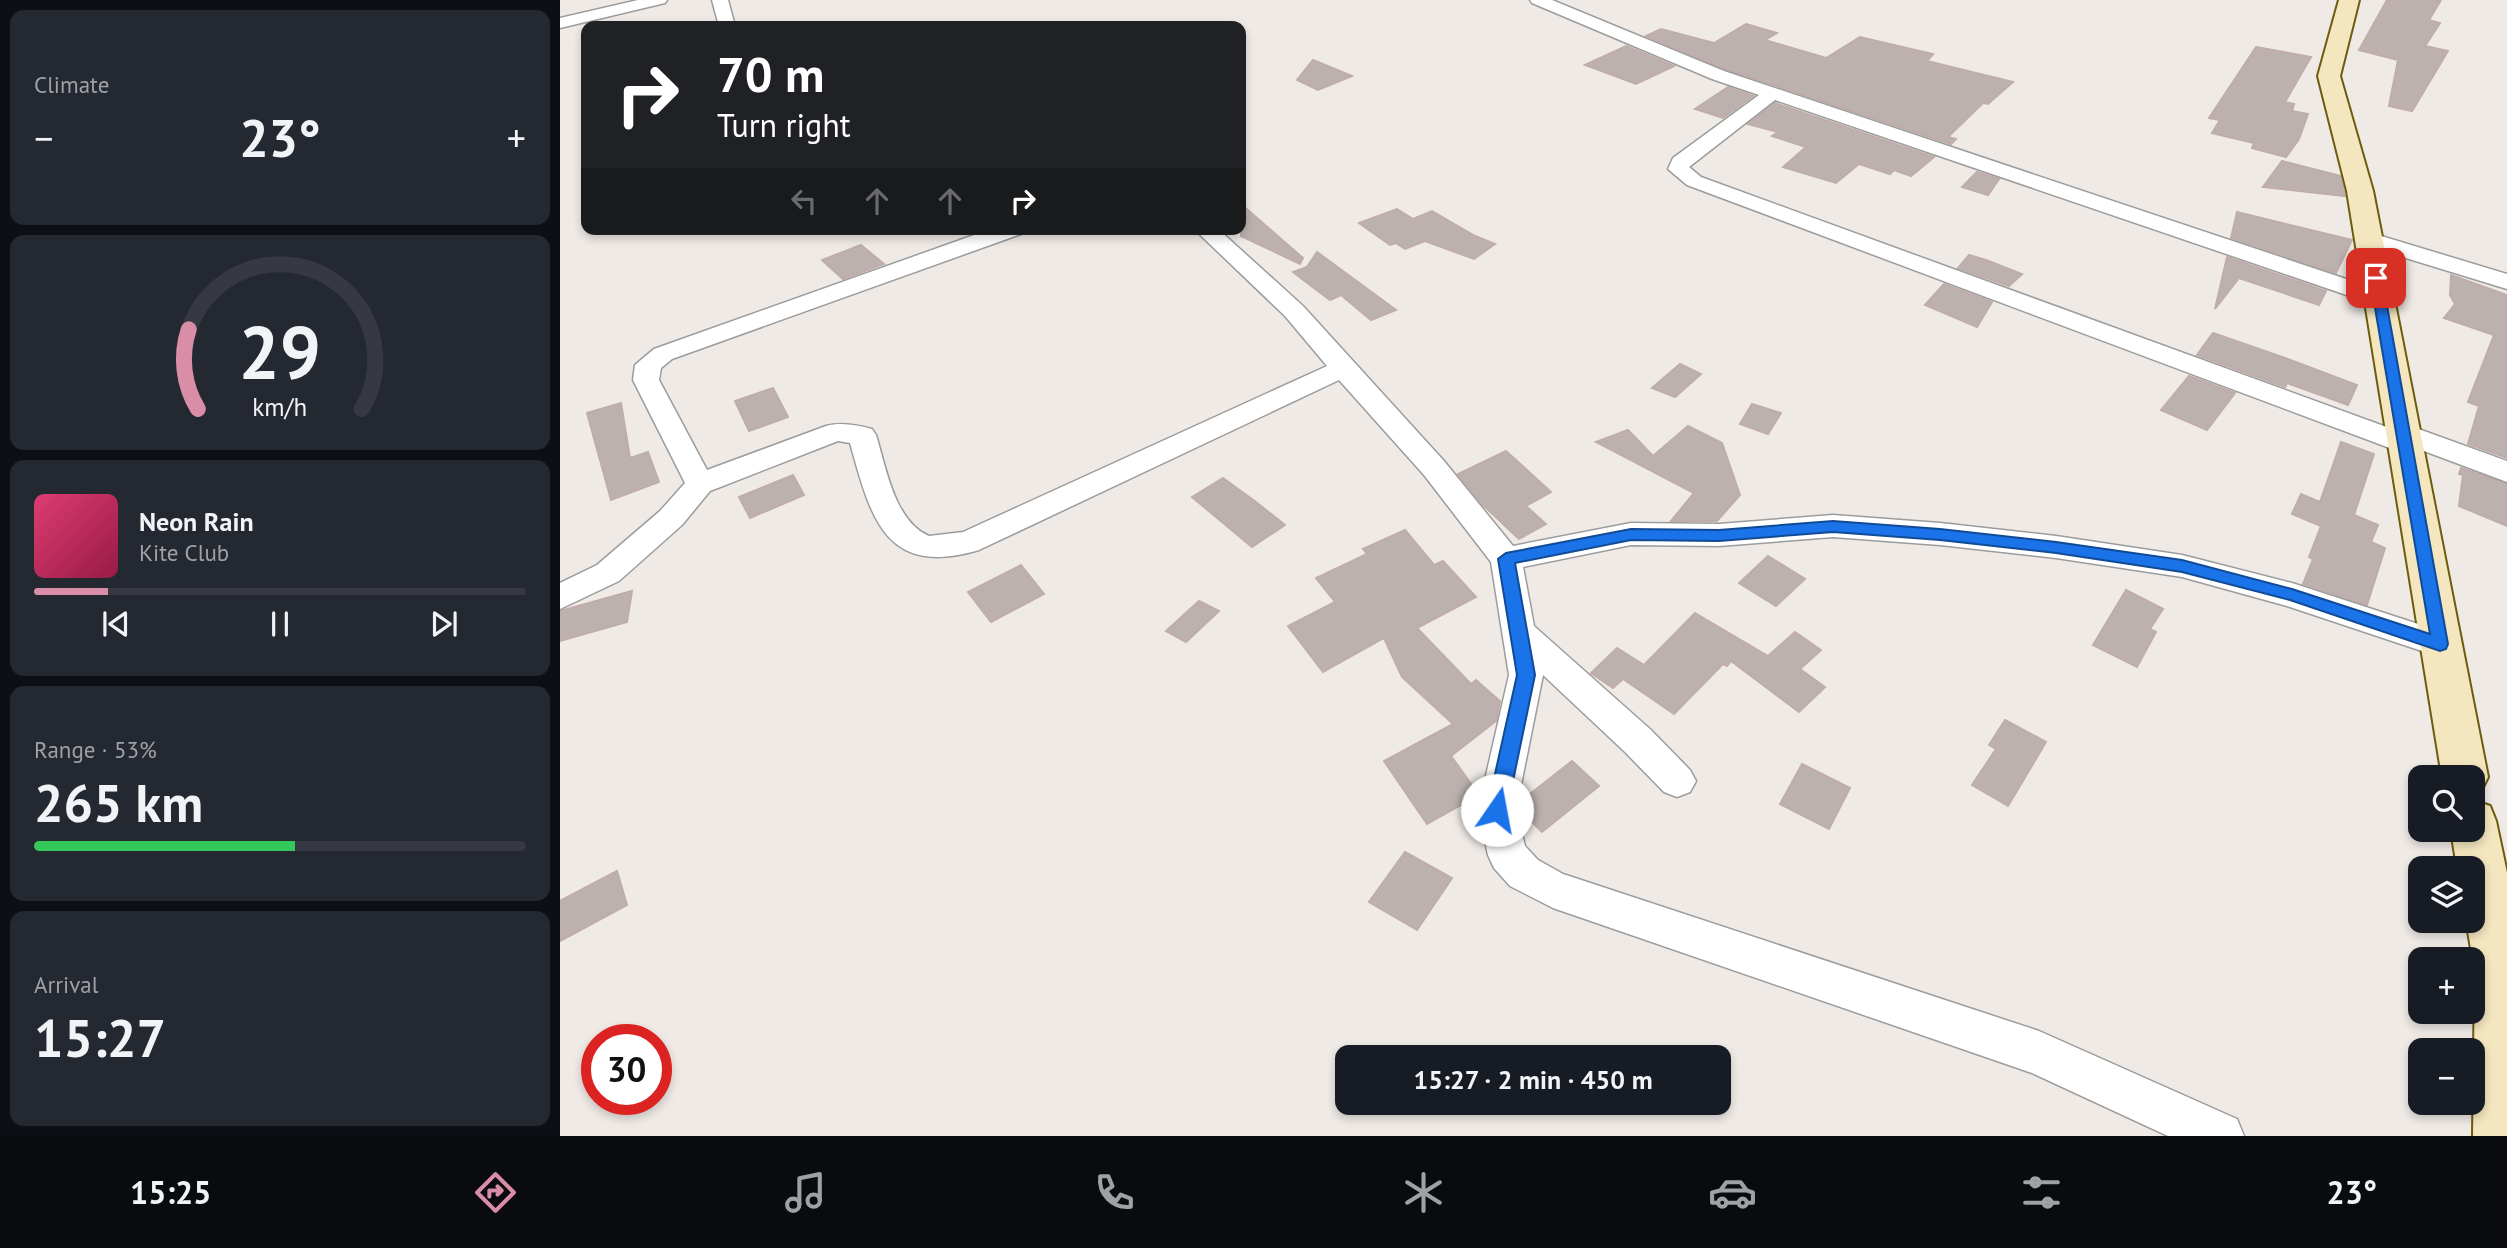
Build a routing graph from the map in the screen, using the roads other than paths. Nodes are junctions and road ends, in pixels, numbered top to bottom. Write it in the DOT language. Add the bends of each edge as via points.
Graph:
graph roads {
  1 [pos="659,0"];
  2 [pos="720,0"];
  3 [pos="1538,0"];
  4 [pos="2349,0"];
  5 [pos="726,21"];
  6 [pos="560,23"];
  7 [pos="1773,93"];
  8 [pos="996,235"];
  9 [pos="1212,235"];
  10 [pos="2368,239"];
  11 [pos="2507,282"];
  12 [pos="2379,298"];
  13 [pos="1343,368"];
  14 [pos="2404,439"];
  15 [pos="2507,471"];
  16 [pos="700,484"];
  17 [pos="1506,559"];
  18 [pos="560,597"];
  19 [pos="1518,631"];
  20 [pos="2440,644"];
  21 [pos="2463,765"];
  22 [pos="1676,781"];
  23 [pos="2477,842"];
  24 [pos="2220,1136"];
  25 [pos="2502,1136"];
  1 -- 6 [label="street"];
  2 -- 5 [label="street"];
  3 -- 7 [label="street" via="1718,75"];
  4 -- 10 [label="street" via="2329,76"];
  7 -- 12 [label="street"];
  7 -- 14 [label="street" via="1680,162 1678,169 1695,181 1842,237"];
  8 -- 16 [label="street" via="663,354 648,365 646,380"];
  9 -- 13 [label="street" via="1294,311"];
  10 -- 11 [label="street"];
  10 -- 12 [label="street"];
  12 -- 14 [label="street"];
  13 -- 16 [label="street" via="968,542 924,547 902,535 890,518 862,435 851,432 836,432"];
  13 -- 17 [label="street" via="1434,468"];
  14 -- 15 [label="street"];
  14 -- 20 [label="street"];
  16 -- 18 [label="street" via="671,518 608,573"];
  17 -- 19 [label="street"];
  17 -- 20 [label="street" via="1631,534 1719,535 1833,526 1940,534 2182,566 2292,595"];
  19 -- 22 [label="street"];
  19 -- 24 [label="street" via="1526,675 1497,810 1508,855 1524,873 1553,889 2039,1054"];
  20 -- 21 [label="street"];
  23 -- 25 [label="street" via="2501,972"];
}
